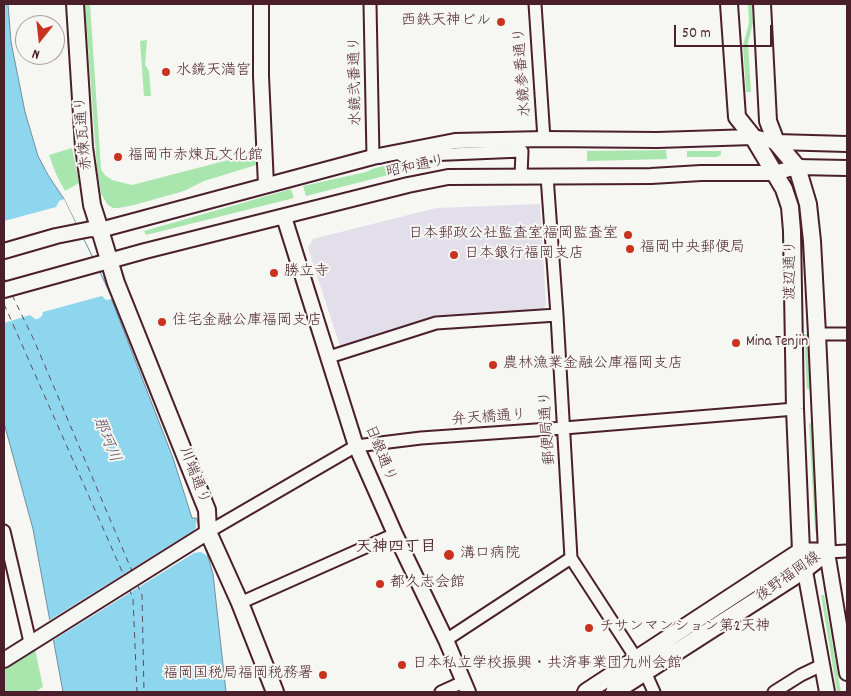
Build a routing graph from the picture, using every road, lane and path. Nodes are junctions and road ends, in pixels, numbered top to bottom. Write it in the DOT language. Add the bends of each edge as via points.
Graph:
graph roads {
  1 [pos="75,4"];
  2 [pos="260,4"];
  3 [pos="370,4"];
  4 [pos="535,4"];
  5 [pos="729,4"];
  6 [pos="762,4"];
  7 [pos="753,137"];
  8 [pos="544,139"];
  9 [pos="776,142"];
  10 [pos="847,144"];
  11 [pos="373,157"];
  12 [pos="797,167"];
  13 [pos="847,168"];
  14 [pos="774,174"];
  15 [pos="520,176"];
  16 [pos="547,176"];
  17 [pos="266,185"];
  18 [pos="284,217"];
  19 [pos="100,230"];
  20 [pos="4,251"];
  21 [pos="102,262"];
  22 [pos="4,290"];
  23 [pos="557,315"];
  24 [pos="818,334"];
  25 [pos="847,334"];
  26 [pos="329,357"];
  27 [pos="795,409"];
  28 [pos="564,428"];
  29 [pos="356,446"];
  30 [pos="4,531"];
  31 [pos="205,534"];
  32 [pos="395,534"];
  33 [pos="801,551"];
  34 [pos="847,551"];
  35 [pos="827,552"];
  36 [pos="571,558"];
  37 [pos="804,570"];
  38 [pos="240,603"];
  39 [pos="446,640"];
  40 [pos="30,642"];
  41 [pos="4,660"];
  42 [pos="822,664"];
  43 [pos="641,665"];
  44 [pos="847,673"];
  45 [pos="466,687"];
  46 [pos="275,692"];
  47 [pos="441,692"];
  48 [pos="586,692"];
  49 [pos="614,692"];
  50 [pos="654,692"];
  51 [pos="774,692"];
  52 [pos="827,692"];
  1 -- 19 [label="main road, 赤煉瓦通り" via="84,147 92,205"];
  2 -- 17 [label="street"];
  3 -- 11 [label="street, 水鏡弐番通り"];
  4 -- 8 [label="street, 水鏡参番通り"];
  5 -- 7 [label="main road, 渡辺通り" via="737,117"];
  6 -- 9 [label="main road, 渡辺通り" via="768,121"];
  7 -- 8 [label="street, 昭和通り"];
  7 -- 9 [label="street, 昭和通り"];
  7 -- 14 [label="main road, 渡辺通り"];
  8 -- 11 [label="street, 昭和通り" via="455,141"];
  9 -- 10 [label="street, 昭和通り"];
  9 -- 12 [label="main road, 渡辺通り"];
  11 -- 15 [label="street" via="522,151"];
  11 -- 17 [label="street, 昭和通り"];
  12 -- 13 [label="street, 昭和通り"];
  12 -- 14 [label="street, 昭和通り"];
  12 -- 24 [label="main road, 渡辺通り" via="808,204"];
  14 -- 16 [label="street, 昭和通り"];
  14 -- 27 [label="main road, 渡辺通り" via="784,189 790,208"];
  15 -- 16 [label="street, 昭和通り"];
  15 -- 18 [label="street, 昭和通り" via="448,178"];
  16 -- 23 [label="street, 郵便局通り"];
  17 -- 19 [label="street, 昭和通り"];
  18 -- 21 [label="street, 昭和通り"];
  18 -- 26 [label="street, 日銀通り"];
  19 -- 20 [label="street, 昭和通り" via="56,236"];
  19 -- 21 [label="main road, 赤煉瓦通り"];
  21 -- 22 [label="street, 昭和通り"];
  21 -- 31 [label="main road, 川端通り" via="116,283 207,510"];
  23 -- 26 [label="street" via="436,323"];
  23 -- 28 [label="street, 郵便局通り"];
  24 -- 25 [label="street"];
  24 -- 35 [label="main road, 渡辺通り"];
  26 -- 29 [label="street, 日銀通り"];
  27 -- 28 [label="street, 弁天橋通り"];
  27 -- 33 [label="main road, 渡辺通り"];
  28 -- 29 [label="street, 弁天橋通り"];
  28 -- 36 [label="street, 郵便局通り"];
  29 -- 31 [label="street, 弁天橋通り"];
  29 -- 32 [label="street, 日銀通り"];
  30 -- 40 [label="street"];
  31 -- 38 [label="main road, 川端通り"];
  31 -- 40 [label="street"];
  32 -- 38 [label="street"];
  32 -- 39 [label="street, 日銀通り"];
  33 -- 35 [label="main road, 後野福岡線"];
  33 -- 37 [label="street"];
  33 -- 43 [label="main road, 後野福岡線"];
  34 -- 35 [label="street"];
  35 -- 37 [label="main road, 後野福岡線"];
  35 -- 44 [label="street"];
  36 -- 39 [label="street"];
  36 -- 43 [label="street"];
  37 -- 42 [label="street"];
  37 -- 43 [label="main road, 後野福岡線"];
  38 -- 46 [label="main road, 川端通り"];
  39 -- 45 [label="street, 日銀通り"];
  40 -- 41 [label="street"];
  42 -- 51 [label="street"];
  42 -- 52 [label="street"];
  43 -- 48 [label="main road, 後野福岡線"];
  43 -- 49 [label="main road, 後野福岡線"];
  43 -- 50 [label="street"];
  45 -- 47 [label="street"];
}
